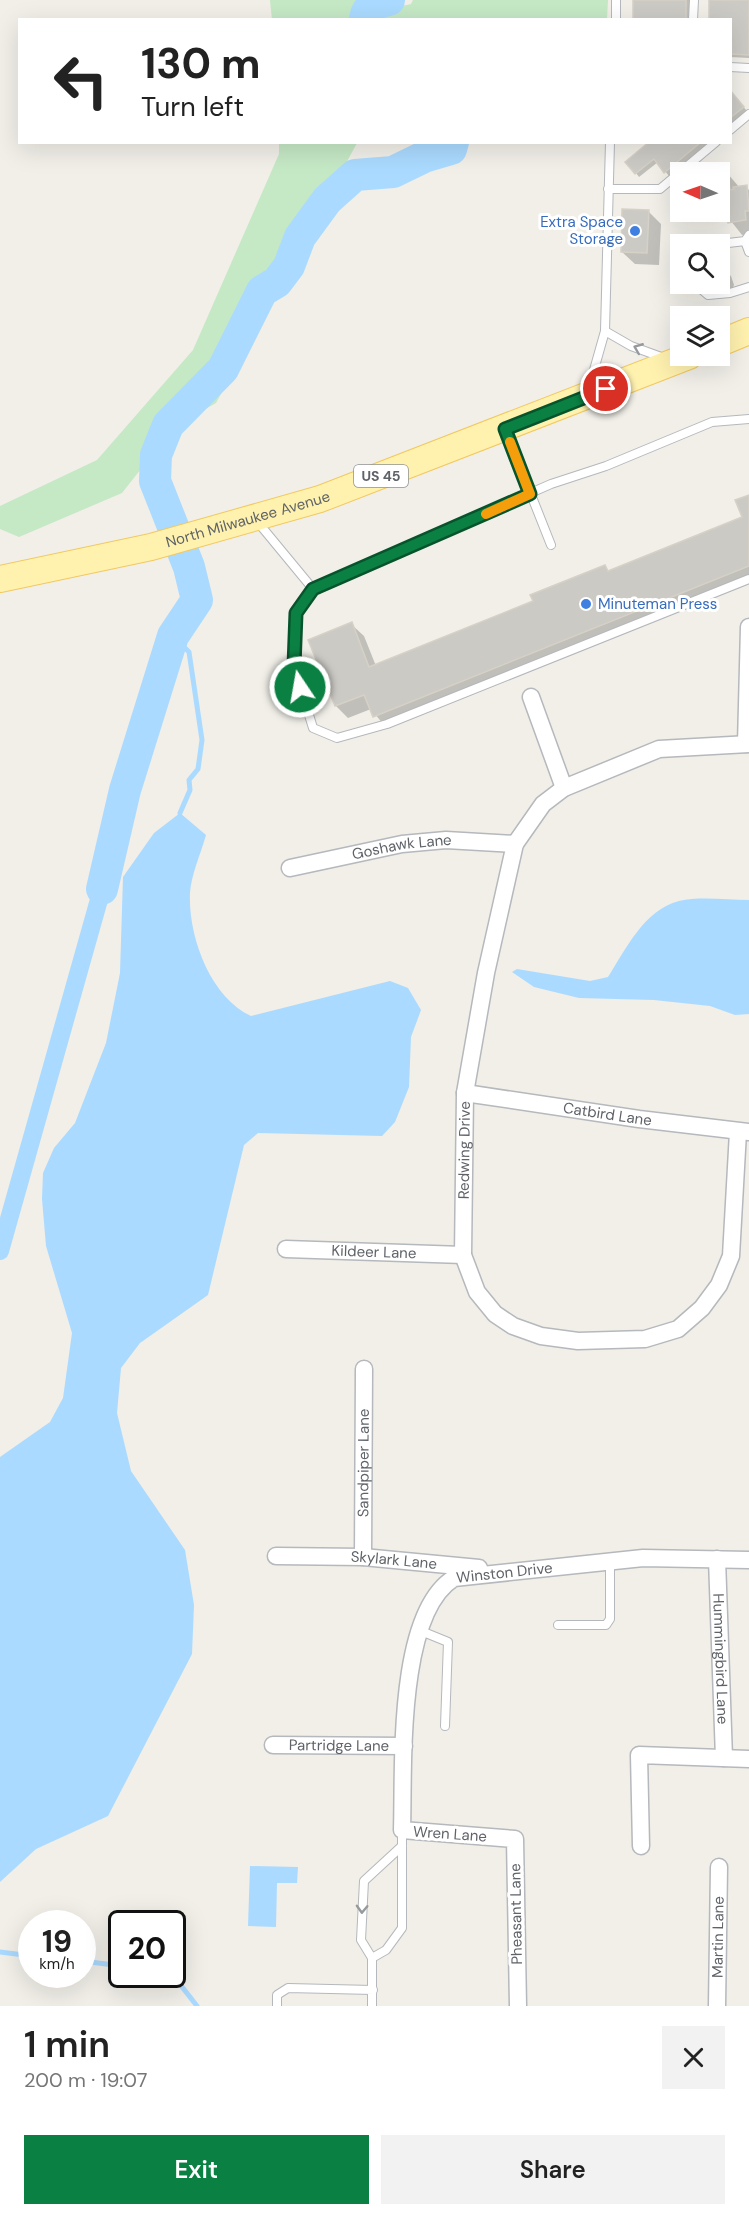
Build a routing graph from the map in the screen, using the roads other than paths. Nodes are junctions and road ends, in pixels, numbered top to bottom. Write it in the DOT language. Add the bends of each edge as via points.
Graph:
graph roads {
  1 [pos="616,0"];
  2 [pos="694,0"];
  3 [pos="616,18"];
  4 [pos="693,18"];
  5 [pos="732,67"];
  6 [pos="749,68"];
  7 [pos="749,114"];
  8 [pos="732,128"];
  9 [pos="610,144"];
  10 [pos="714,144"];
  11 [pos="608,189"];
  12 [pos="747,238"];
  13 [pos="730,242"];
  14 [pos="749,252"];
  15 [pos="749,287"];
  16 [pos="730,292"];
  17 [pos="707,294"];
  18 [pos="724,294"];
  19 [pos="605,331"];
  20 [pos="749,331"];
  21 [pos="730,339"];
  22 [pos="670,356"];
  23 [pos="670,363"];
  24 [pos="587,397"];
  25 [pos="749,419"];
  26 [pos="505,429"];
  27 [pos="530,494"];
  28 [pos="254,518"];
  29 [pos="551,545"];
  30 [pos="0,579"];
  31 [pos="749,579"];
  32 [pos="313,589"];
  33 [pos="749,627"];
  34 [pos="531,698"];
  35 [pos="747,744"];
  36 [pos="564,788"];
  37 [pos="515,844"];
  38 [pos="290,868"];
  39 [pos="465,1093"];
  40 [pos="743,1132"];
  41 [pos="286,1250"];
  42 [pos="463,1255"];
  43 [pos="364,1370"];
  44 [pos="276,1556"];
  45 [pos="363,1557"];
  46 [pos="717,1559"];
  47 [pos="749,1560"];
  48 [pos="610,1561"];
  49 [pos="513,1572"];
  50 [pos="558,1625"];
  51 [pos="421,1630"];
  52 [pos="445,1726"];
  53 [pos="273,1744"];
  54 [pos="404,1746"];
  55 [pos="724,1758"];
  56 [pos="749,1759"];
  57 [pos="402,1838"];
  58 [pos="498,1838"];
  59 [pos="641,1846"];
  60 [pos="719,1867"];
  61 [pos="372,1958"];
  62 [pos="373,1990"];
  63 [pos="277,2006"];
  64 [pos="372,2006"];
  65 [pos="518,2006"];
  66 [pos="717,2006"];
  1 -- 3 [label="lane"];
  2 -- 4 [label="lane"];
  5 -- 6 [label="lane"];
  7 -- 8 [label="lane"];
  9 -- 11 [label="lane"];
  10 -- 11 [label="lane" via="660,189"];
  11 -- 19 [label="lane"];
  12 -- 13 [label="lane"];
  12 -- 14 [label="lane"];
  15 -- 16 [label="lane"];
  17 -- 18 [label="lane"];
  22 -- 19 [label="lane, one-way" via="631,346"];
  19 -- 24 [label="lane"];
  20 -- 21 [label="main road"];
  23 -- 24 [label="main road, North Milwaukee Avenue / US 45"];
  24 -- 26 [label="main road, North Milwaukee Avenue / US 45"];
  25 -- 27 [label="lane" via="712,422"];
  26 -- 27 [label="lane"];
  26 -- 28 [label="main road, North Milwaukee Avenue / US 45" via="320,499"];
  27 -- 29 [label="lane"];
  27 -- 32 [label="lane"];
  28 -- 30 [label="main road, North Milwaukee Avenue / US 45" via="151,547"];
  28 -- 32 [label="lane"];
  31 -- 32 [label="lane" via="387,724 337,738 313,728 294,666 296,613"];
  33 -- 35 [label="street"];
  34 -- 36 [label="street"];
  35 -- 36 [label="street, Redwing Drive" via="659,749"];
  36 -- 37 [label="street, Redwing Drive" via="537,810"];
  37 -- 38 [label="street, Goshawk Lane" via="446,840 402,844"];
  37 -- 39 [label="street, Redwing Drive" via="486,973"];
  39 -- 40 [label="street, Catbird Lane"];
  39 -- 42 [label="street, Redwing Drive"];
  40 -- 42 [label="street, Redwing Drive" via="731,1256 719,1285 702,1308 678,1329 645,1339 578,1341 541,1336 513,1326 495,1314 477,1292"];
  41 -- 42 [label="street, Kildeer Lane"];
  43 -- 45 [label="street, Sandpiper Lane"];
  44 -- 45 [label="street, Skylark Lane"];
  45 -- 49 [label="street, Skylark Lane"];
  46 -- 47 [label="street, Winston Drive"];
  46 -- 48 [label="street, Winston Drive"];
  46 -- 55 [label="street, Hummingbird Lane"];
  48 -- 49 [label="street, Winston Drive"];
  48 -- 50 [label="lane" via="610,1619 606,1625"];
  49 -- 51 [label="street, Winston Drive" via="454,1578 441,1586"];
  51 -- 52 [label="lane" via="448,1642"];
  51 -- 54 [label="street, Winston Drive" via="405,1693"];
  53 -- 54 [label="street, Partridge Lane"];
  54 -- 57 [label="street, Winston Drive"];
  55 -- 56 [label="street"];
  55 -- 59 [label="street" via="639,1755"];
  57 -- 58 [label="street, Wren Lane"];
  57 -- 61 [label="lane" via="402,1928 386,1950"];
  57 -- 61 [label="lane, one-way" via="364,1881 361,1940"];
  58 -- 65 [label="street, Pheasant Lane" via="515,1839"];
  60 -- 66 [label="street, Martin Lane"];
  61 -- 62 [label="lane"];
  62 -- 63 [label="lane" via="288,1988 277,1995"];
  62 -- 64 [label="lane"];
}
